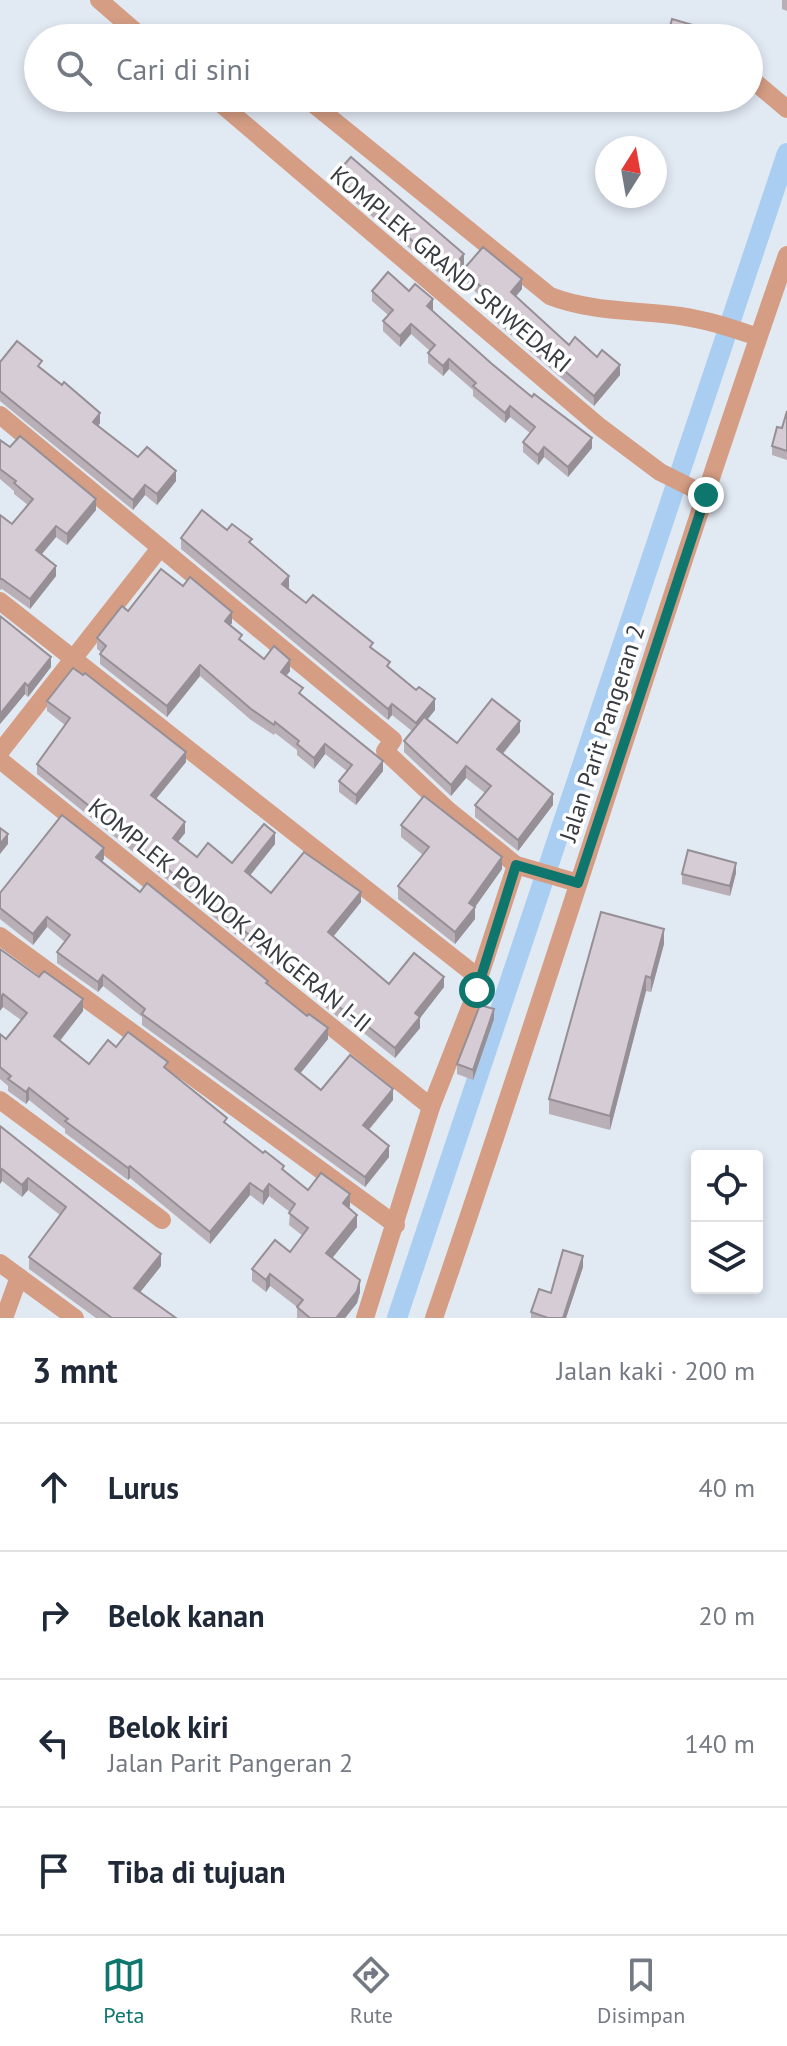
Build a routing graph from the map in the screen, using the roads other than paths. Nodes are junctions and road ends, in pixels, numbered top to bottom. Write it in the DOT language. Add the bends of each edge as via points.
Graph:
graph roads {
  1 [pos="99,0"];
  2 [pos="127,24"];
  3 [pos="763,89"];
  4 [pos="786,108"];
  5 [pos="230,112"];
  6 [pos="323,112"];
  7 [pos="787,255"];
  8 [pos="752,335"];
  9 [pos="0,415"];
  10 [pos="698,492"];
  11 [pos="160,548"];
  12 [pos="0,601"];
  13 [pos="73,656"];
  14 [pos="0,752"];
  15 [pos="0,760"];
  16 [pos="522,866"];
  17 [pos="573,882"];
  18 [pos="0,936"];
  19 [pos="479,978"];
  20 [pos="0,1100"];
  21 [pos="431,1107"];
  22 [pos="162,1220"];
  23 [pos="396,1225"];
  24 [pos="0,1263"];
  25 [pos="19,1277"];
  26 [pos="4,1318"];
  27 [pos="75,1318"];
  28 [pos="365,1318"];
  29 [pos="434,1318"];
  1 -- 2 [label="street"];
  3 -- 4 [label="street"];
  5 -- 10 [label="street, KOMPLEK GRAND SRIWEDARI" via="587,416 660,472"];
  6 -- 8 [label="street" via="550,296 579,305 724,324"];
  7 -- 8 [label="street, Jalan Parit Pangeran 2"];
  8 -- 10 [label="street, Jalan Parit Pangeran 2"];
  9 -- 11 [label="street"];
  10 -- 17 [label="street, Jalan Parit Pangeran 2"];
  11 -- 13 [label="street"];
  11 -- 16 [label="street" via="393,740 385,751 448,810"];
  12 -- 13 [label="street"];
  13 -- 14 [label="street"];
  13 -- 19 [label="street"];
  15 -- 21 [label="street, KOMPLEK PONDOK PANGERAN I-II"];
  16 -- 17 [label="street"];
  16 -- 19 [label="street"];
  17 -- 29 [label="street, Jalan Parit Pangeran 2" via="498,1132"];
  18 -- 23 [label="street"];
  19 -- 21 [label="street"];
  20 -- 22 [label="street"];
  21 -- 23 [label="street"];
  23 -- 28 [label="street"];
  24 -- 25 [label="street"];
  25 -- 26 [label="street"];
  25 -- 27 [label="street"];
}
